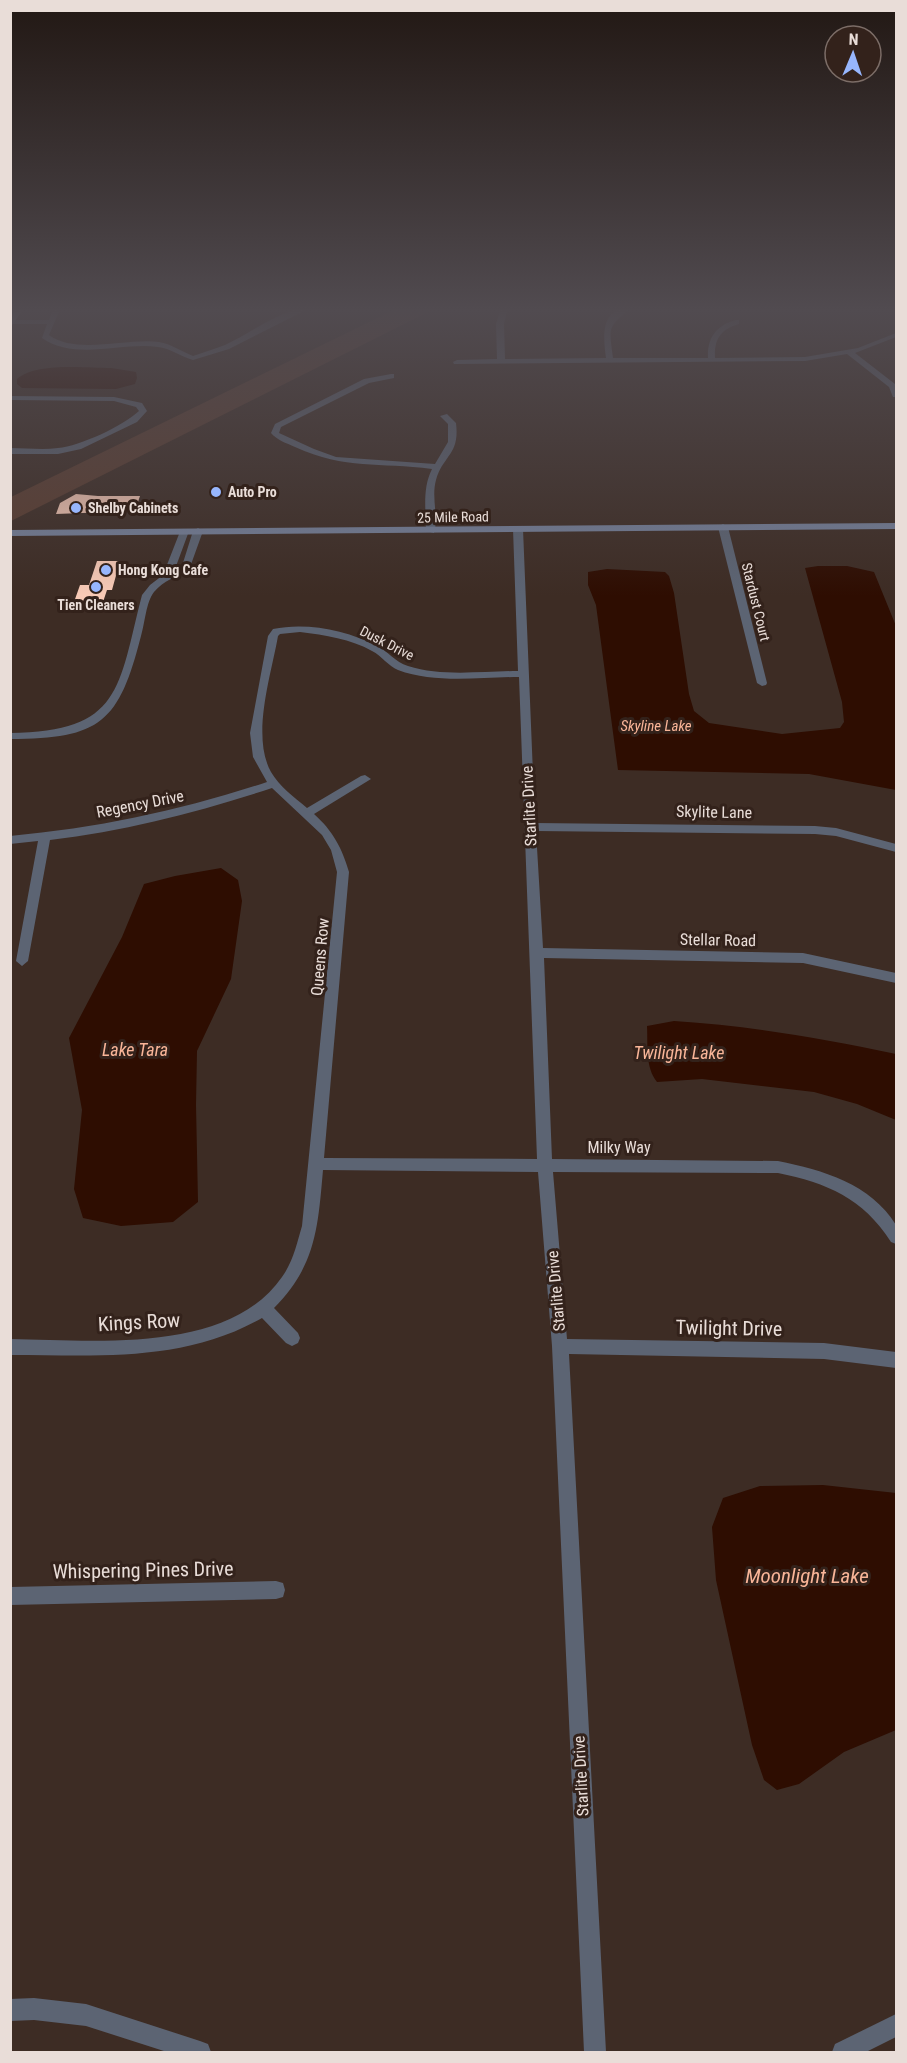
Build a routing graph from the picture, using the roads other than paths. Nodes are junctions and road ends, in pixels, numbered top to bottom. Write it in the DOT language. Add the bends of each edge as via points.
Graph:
graph roads {
  1 [pos="133,403"];
  2 [pos="323,403"];
  3 [pos="444,416"];
  4 [pos="10,451"];
  5 [pos="437,467"];
  6 [pos="897,526"];
  7 [pos="723,528"];
  8 [pos="518,529"];
  9 [pos="184,531"];
  10 [pos="198,531"];
  11 [pos="432,531"];
  12 [pos="10,533"];
  13 [pos="167,577"];
  14 [pos="277,632"];
  15 [pos="522,674"];
  16 [pos="762,683"];
  17 [pos="10,736"];
  18 [pos="365,779"];
  19 [pos="272,784"];
  20 [pos="308,812"];
  21 [pos="530,827"];
  22 [pos="45,837"];
  23 [pos="10,840"];
  24 [pos="897,848"];
  25 [pos="537,953"];
  26 [pos="22,961"];
  27 [pos="897,978"];
  28 [pos="317,1164"];
  29 [pos="545,1164"];
  30 [pos="897,1237"];
  31 [pos="263,1308"];
  32 [pos="291,1338"];
  33 [pos="560,1346"];
  34 [pos="10,1347"];
  35 [pos="897,1360"];
  36 [pos="276,1590"];
  37 [pos="10,1596"];
  38 [pos="10,2010"];
  39 [pos="897,2025"];
  40 [pos="200,2052"];
  41 [pos="595,2052"];
  42 [pos="843,2052"];
  1 -- 4 [label="street" via="140,405 143,411 134,420 78,447"];
  2 -- 5 [label="street" via="278,426 276,435 344,461"];
  3 -- 5 [label="street" via="452,423 453,441 448,456"];
  5 -- 11 [label="street" via="430,486"];
  6 -- 7 [label="street, 25 Mile Road"];
  7 -- 8 [label="street, 25 Mile Road"];
  7 -- 16 [label="street, Stardust Court"];
  8 -- 11 [label="street, 25 Mile Road"];
  8 -- 15 [label="street, Starlite Drive"];
  9 -- 10 [label="street, 25 Mile Road"];
  9 -- 12 [label="street, 25 Mile Road"];
  9 -- 13 [label="street"];
  10 -- 11 [label="street, 25 Mile Road"];
  10 -- 13 [label="street" via="186,568"];
  13 -- 17 [label="street" via="147,595 122,681 110,706 91,722 68,731"];
  14 -- 15 [label="street, Dusk Drive" via="295,630 349,638 412,671"];
  14 -- 19 [label="street, Queens Row" via="273,636 255,734 258,760"];
  15 -- 21 [label="street, Starlite Drive"];
  18 -- 20 [label="street"];
  19 -- 20 [label="street, Queens Row"];
  19 -- 22 [label="street, Regency Drive" via="177,815"];
  20 -- 28 [label="street, Queens Row" via="341,854 343,872"];
  21 -- 24 [label="street, Skylite Lane" via="837,832"];
  21 -- 25 [label="street, Starlite Drive"];
  22 -- 23 [label="street, Regency Drive"];
  22 -- 26 [label="street"];
  25 -- 27 [label="street, Stellar Road" via="804,958"];
  25 -- 29 [label="street, Starlite Drive"];
  28 -- 29 [label="street, Milky Way"];
  28 -- 31 [label="street, Queens Row" via="310,1226 300,1258 286,1285"];
  29 -- 30 [label="street, Milky Way" via="746,1165 808,1172 862,1198"];
  29 -- 33 [label="street, Starlite Drive"];
  31 -- 32 [label="street"];
  31 -- 34 [label="street, Kings Row" via="226,1329 186,1342"];
  33 -- 35 [label="street, Twilight Drive" via="824,1351"];
  33 -- 41 [label="street, Starlite Drive"];
  36 -- 37 [label="street, Whispering Pines Drive"];
  38 -- 40 [label="street" via="86,2015"];
  39 -- 42 [label="street"];
}
